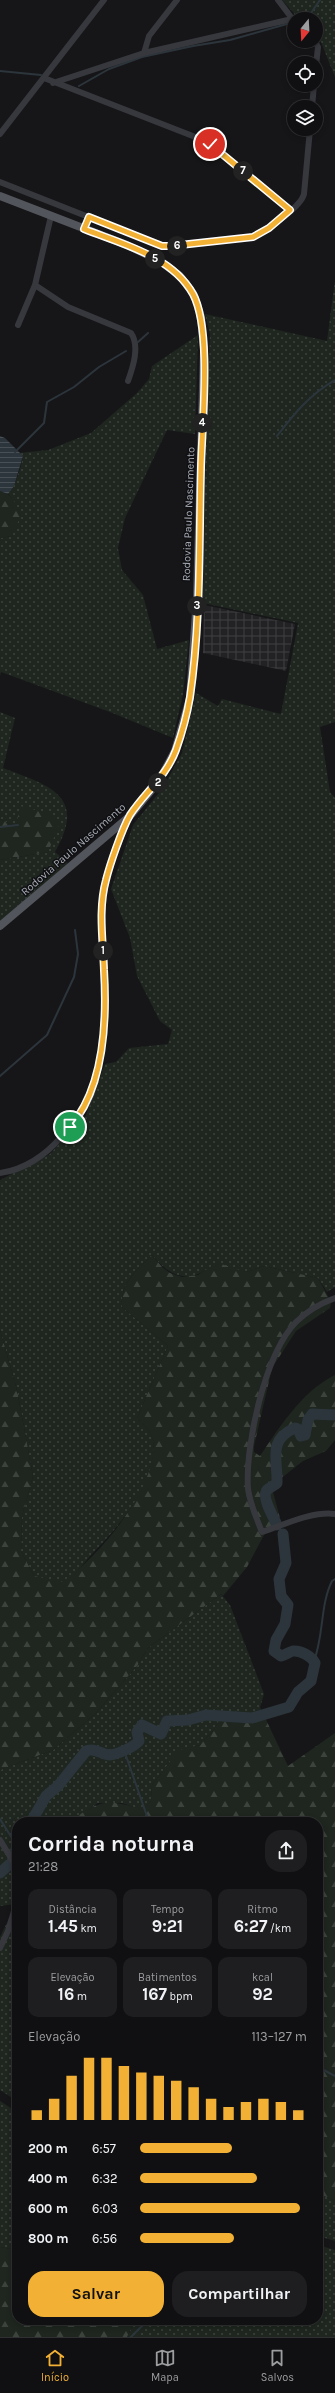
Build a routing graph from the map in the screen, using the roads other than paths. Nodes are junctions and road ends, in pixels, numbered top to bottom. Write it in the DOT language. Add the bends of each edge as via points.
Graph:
graph roads {
  1 [pos="104,0"];
  2 [pos="178,0"];
  3 [pos="278,0"];
  4 [pos="287,12"];
  5 [pos="287,21"];
  6 [pos="144,53"];
  7 [pos="44,78"];
  8 [pos="53,83"];
  9 [pos="0,134"];
  10 [pos="309,136"];
  11 [pos="0,182"];
  12 [pos="0,196"];
  13 [pos="290,210"];
  14 [pos="51,216"];
  15 [pos="89,217"];
  16 [pos="84,229"];
  17 [pos="35,286"];
  18 [pos="18,325"];
  19 [pos="128,381"];
  20 [pos="130,816"];
  21 [pos="0,926"];
  22 [pos="0,1173"];
  23 [pos="335,1298"];
  24 [pos="335,1514"];
  25 [pos="0,1840"];
  26 [pos="12,1860"];
  27 [pos="12,1918"];
  28 [pos="0,1948"];
  1 -- 7 [label="street"];
  2 -- 6 [label="street" via="149,36"];
  3 -- 4 [label="street"];
  5 -- 6 [label="street"];
  6 -- 8 [label="street"];
  7 -- 8 [label="street"];
  7 -- 9 [label="street"];
  8 -- 13 [label="street" via="203,140"];
  10 -- 13 [label="street" via="303,198 298,206"];
  11 -- 15 [label="street"];
  12 -- 14 [label="main road, Rodovia Paulo Nascimento"];
  13 -- 15 [label="street" via="269,228 253,237 167,247"];
  14 -- 16 [label="main road, Rodovia Paulo Nascimento"];
  14 -- 17 [label="street"];
  15 -- 16 [label="street"];
  16 -- 20 [label="main road, Rodovia Paulo Nascimento" via="147,254 175,271 194,295 203,328 197,605 190,698 185,721 168,768"];
  17 -- 18 [label="street"];
  17 -- 19 [label="street" via="68,307 131,333 134,340 134,357"];
  20 -- 21 [label="main road, Rodovia Paulo Nascimento"];
  20 -- 22 [label="street" via="106,878 103,894 102,1027 94,1086 81,1114 53,1147 32,1162"];
  23 -- 24 [label="street" via="310,1311 296,1322 282,1342 269,1371 252,1431 247,1467 248,1491 262,1532 298,1519"];
  25 -- 26 [label="street"];
  27 -- 28 [label="street"];
}
